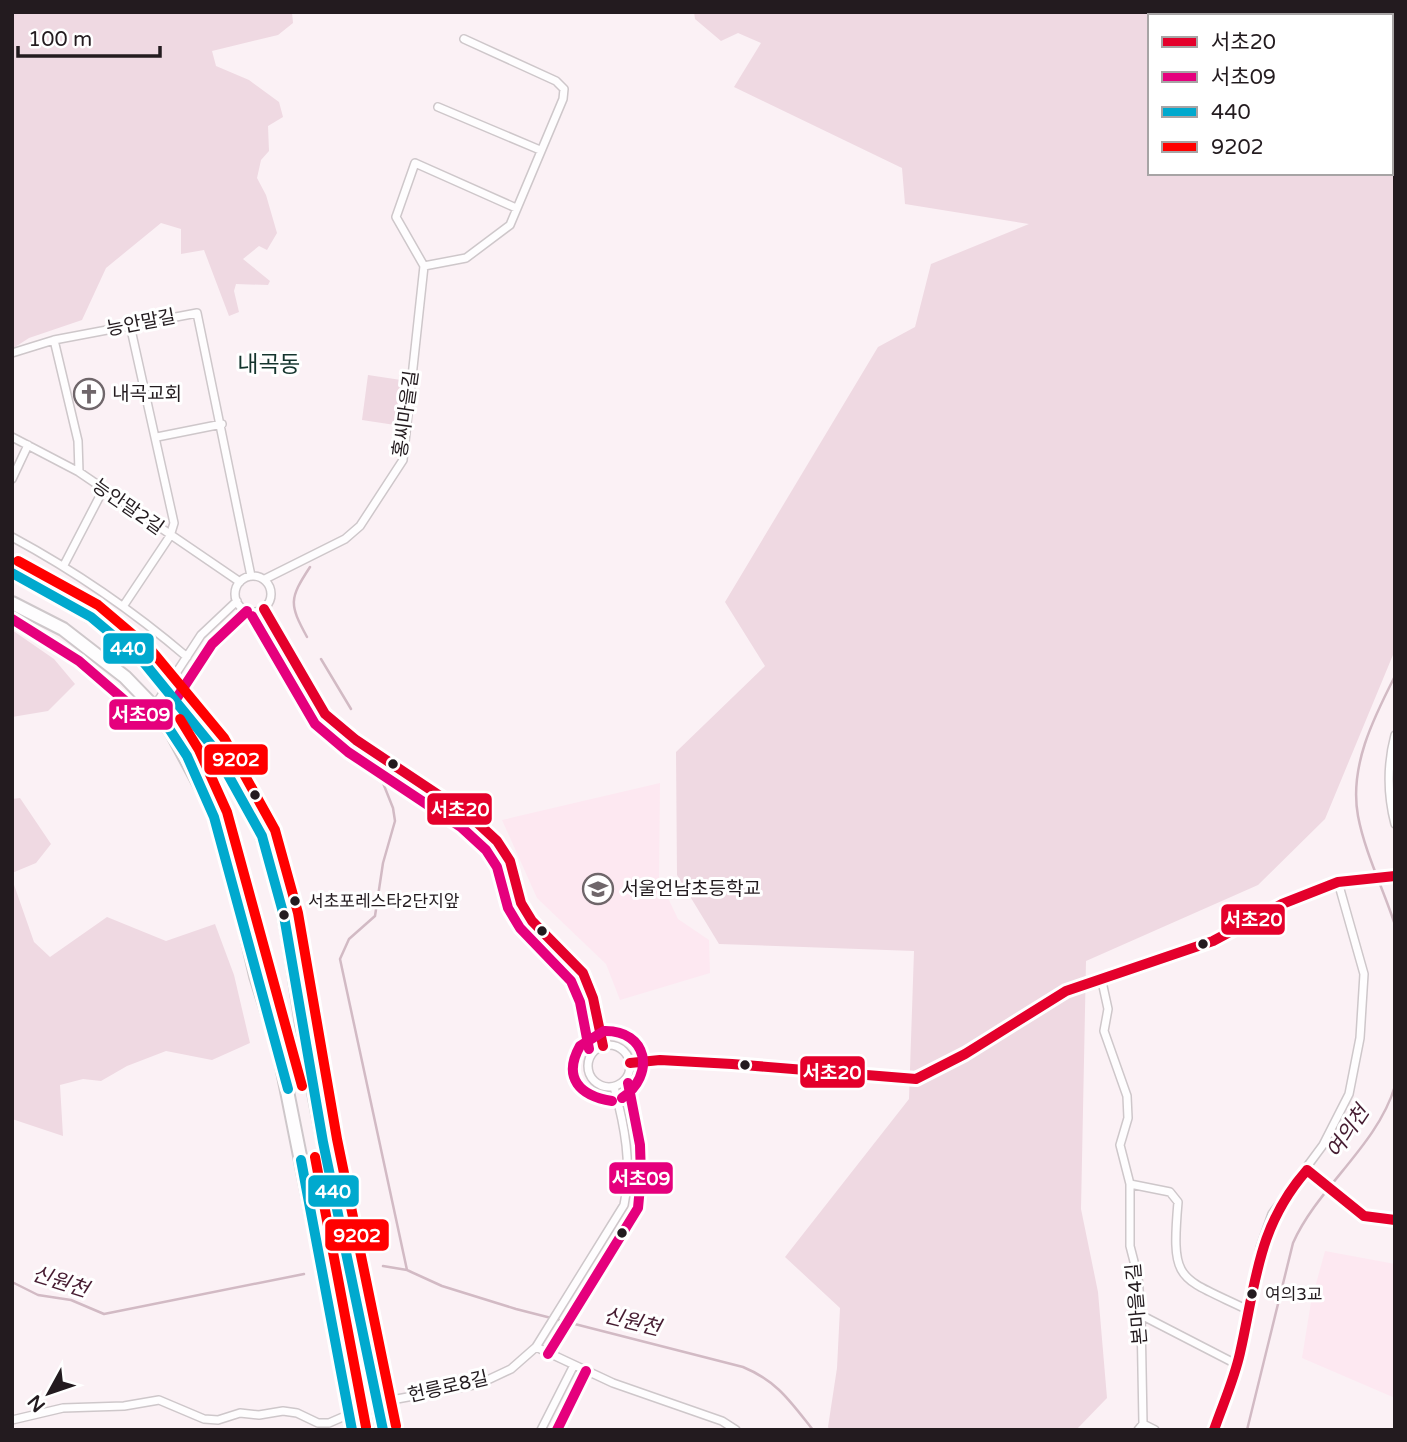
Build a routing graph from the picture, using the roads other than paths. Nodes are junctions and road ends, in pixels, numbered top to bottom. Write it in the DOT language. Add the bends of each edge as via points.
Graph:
graph roads {
  1 [pos="464,39"];
  2 [pos="438,107"];
  3 [pos="540,150"];
  4 [pos="516,208"];
  5 [pos="424,266"];
  6 [pos="130,325"];
  7 [pos="54,340"];
  8 [pos="12,353"];
  9 [pos="222,424"];
  10 [pos="12,437"];
  11 [pos="157,437"];
  12 [pos="28,445"];
  13 [pos="79,472"];
  14 [pos="12,479"];
  15 [pos="103,490"];
  16 [pos="170,536"];
  17 [pos="12,537"];
  18 [pos="64,565"];
  19 [pos="12,573"];
  20 [pos="251,576"];
  21 [pos="265,579"];
  22 [pos="240,582"];
  23 [pos="237,601"];
  24 [pos="12,603"];
  25 [pos="124,605"];
  26 [pos="264,609"];
  27 [pos="187,657"];
  28 [pos="166,689"];
  29 [pos="154,707"];
  30 [pos="1395,735"];
  31 [pos="1395,824"];
  32 [pos="1395,876"];
  33 [pos="1338,882"];
  34 [pos="1101,977"];
  35 [pos="1035,1008"];
  36 [pos="603,1046"];
  37 [pos="965,1054"];
  38 [pos="630,1063"];
  39 [pos="614,1087"];
  40 [pos="1307,1170"];
  41 [pos="1130,1184"];
  42 [pos="1395,1220"];
  43 [pos="1248,1310"];
  44 [pos="1141,1315"];
  45 [pos="536,1347"];
  46 [pos="1236,1364"];
  47 [pos="574,1365"];
  48 [pos="375,1403"];
  49 [pos="351,1411"];
  50 [pos="12,1420"];
  51 [pos="328,1426"];
  52 [pos="1140,1427"];
  53 [pos="352,1430"];
  54 [pos="383,1430"];
  55 [pos="541,1430"];
  56 [pos="736,1430"];
  57 [pos="1155,1430"];
  58 [pos="1214,1430"];
  1 -- 3 [label="street" via="541,73 564,89"];
  2 -- 3 [label="street"];
  3 -- 4 [label="street"];
  4 -- 5 [label="street" via="510,225 466,258"];
  4 -- 5 [label="street" via="415,163 396,218"];
  5 -- 21 [label="street, 홍씨마을길" via="403,460 360,526 345,539"];
  6 -- 7 [label="street, 능안말길"];
  6 -- 9 [label="street, 능안말길" via="197,313"];
  6 -- 11 [label="street"];
  7 -- 8 [label="street, 능안말길"];
  7 -- 13 [label="street" via="78,441"];
  9 -- 11 [label="street"];
  9 -- 20 [label="street, 능안말길"];
  10 -- 12 [label="street, 능안말2길"];
  11 -- 16 [label="street" via="174,523"];
  12 -- 13 [label="street, 능안말2길"];
  12 -- 14 [label="street"];
  13 -- 15 [label="street, 능안말2길"];
  15 -- 16 [label="street, 능안말2길"];
  15 -- 18 [label="street"];
  16 -- 22 [label="street, 능안말2길"];
  16 -- 25 [label="street"];
  17 -- 18 [label="street"];
  18 -- 25 [label="street"];
  19 -- 28 [label="main road" via="92,618 133,652"];
  20 -- 21 [label="street"];
  20 -- 22 [label="street"];
  21 -- 26 [label="street" via="272,594"];
  22 -- 23 [label="street"];
  23 -- 26 [label="street" via="249,611"];
  23 -- 27 [label="street" via="201,635"];
  24 -- 29 [label="main road" via="63,629 125,677"];
  25 -- 27 [label="street"];
  26 -- 36 [label="street" via="325,714 470,816 497,841 510,861 521,903 532,920 583,973"];
  27 -- 28 [label="street"];
  28 -- 29 [label="street"];
  28 -- 48 [label="main road" via="242,793 262,838 294,969"];
  29 -- 49 [label="main road" via="195,774 227,850 256,976 281,1058"];
  30 -- 31 [label="street" via="1388,780"];
  32 -- 33 [label="street"];
  33 -- 34 [label="street" via="1282,904 1213,941"];
  33 -- 40 [label="street" via="1364,974 1360,1038 1349,1094"];
  34 -- 35 [label="street"];
  34 -- 41 [label="street, 본마을4길" via="1108,1009 1104,1031 1127,1096 1128,1118 1119,1145"];
  36 -- 38 [label="street" via="623,1050"];
  36 -- 39 [label="street" via="591,1055 589,1075 598,1086"];
  37 -- 38 [label="street" via="916,1079 732,1064"];
  38 -- 39 [label="street" via="628,1074"];
  39 -- 45 [label="street, 헌릉로8길" via="627,1146 629,1179 624,1205"];
  40 -- 42 [label="street" via="1364,1216"];
  40 -- 43 [label="street" via="1272,1214"];
  41 -- 43 [label="street" via="1175,1197 1174,1249 1180,1270 1192,1283"];
  41 -- 44 [label="street, 본마을4길" via="1130,1246"];
  43 -- 46 [label="street"];
  44 -- 46 [label="street"];
  44 -- 52 [label="street, 본마을4길"];
  45 -- 47 [label="street"];
  45 -- 48 [label="street, 헌릉로8길" via="511,1370 479,1384"];
  46 -- 58 [label="street"];
  47 -- 55 [label="street"];
  47 -- 56 [label="street"];
  48 -- 49 [label="street, 헌릉로8길"];
  48 -- 54 [label="main road"];
  49 -- 51 [label="street, 헌릉로8길"];
  49 -- 53 [label="main road"];
  50 -- 51 [label="street" via="63,1408 159,1400 204,1419 283,1411"];
  52 -- 57 [label="street, 본마을4길"];
}
